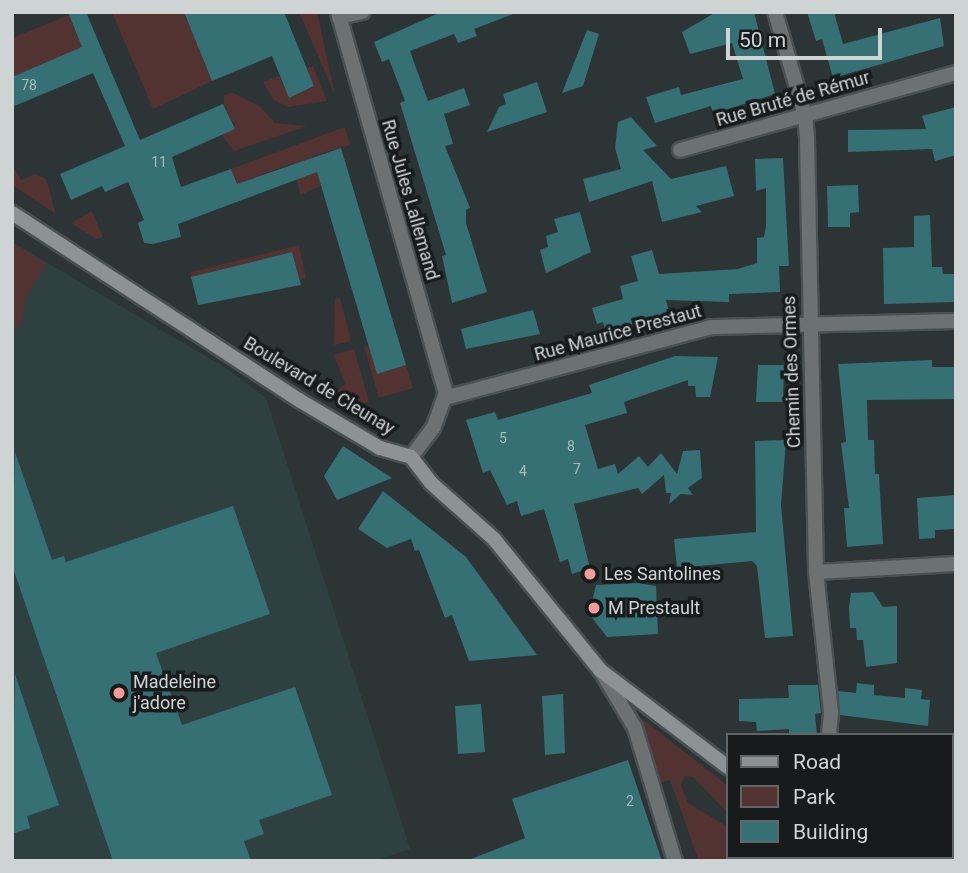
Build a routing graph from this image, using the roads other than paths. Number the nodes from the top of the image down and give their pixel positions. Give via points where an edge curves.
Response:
1 (362, 12) edge
2 (775, 12) edge
3 (339, 15) edge
4 (956, 73) edge
5 (805, 116) junction
6 (681, 150) dead end
7 (12, 213) edge
8 (956, 321) edge
9 (810, 324) junction
10 (445, 398) junction
11 (411, 457) junction
12 (956, 564) edge
13 (817, 572) junction
14 (600, 670) junction
15 (829, 733) edge
16 (726, 765) edge
17 (675, 861) edge

1 - 3 street
2 - 5 street, Chemin des Ormes
3 - 10 street, Rue Jules Lallemand
4 - 5 street, Rue Bruté de Rémur
5 - 6 street, Rue Bruté de Rémur
5 - 9 street, Chemin des Ormes
7 - 11 main road, Boulevard de Cleunay via 299,400 380,448
8 - 9 street, Rue Maurice Prestaut
9 - 10 street, Rue Maurice Prestaut via 711,327
9 - 13 street, Chemin des Ormes
10 - 11 street via 433,428
11 - 14 main road via 431,484 494,539
12 - 13 street
13 - 15 street, Chemin des Ormes
14 - 16 main road
14 - 17 street via 635,727

